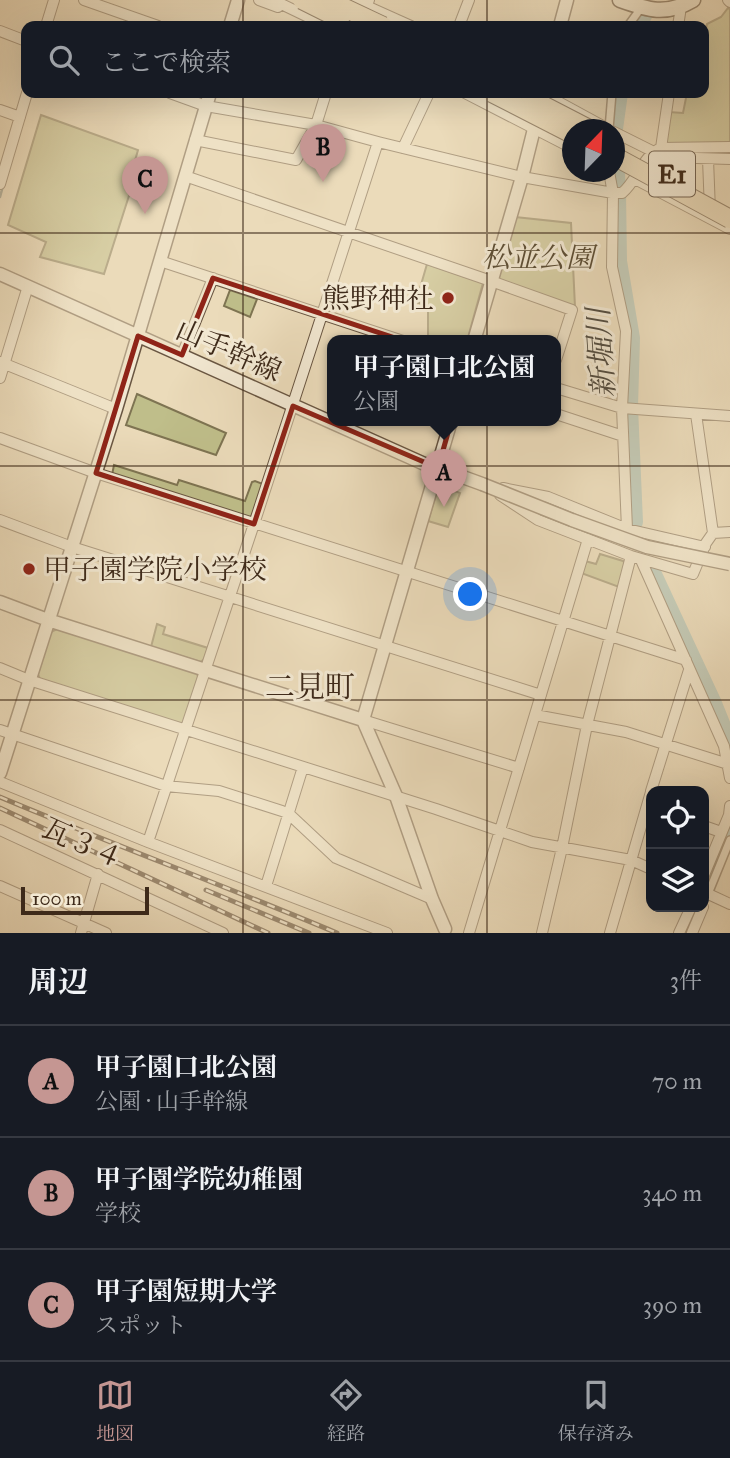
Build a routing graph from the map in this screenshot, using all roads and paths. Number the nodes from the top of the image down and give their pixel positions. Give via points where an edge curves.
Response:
1 (54, 0) edge
2 (84, 0) edge
3 (238, 0) edge
4 (259, 0) edge
5 (273, 0) edge
6 (302, 0) edge
7 (328, 0) edge
8 (353, 0) edge
9 (469, 0) edge
10 (567, 0) edge
11 (620, 0) edge
12 (368, 3) edge
13 (687, 3) edge
14 (643, 4) edge
15 (312, 19) junction
16 (48, 21) edge
17 (144, 21) edge
18 (232, 21) edge
19 (316, 21) edge
20 (346, 21) edge
21 (359, 21) edge
22 (372, 21) edge
23 (402, 21) edge
24 (461, 21) edge
25 (561, 21) edge
26 (631, 21) edge
27 (680, 21) edge
28 (0, 31) edge
29 (21, 39) edge
30 (26, 98) edge
31 (324, 98) edge
32 (427, 98) edge
33 (475, 98) edge
34 (502, 98) edge
35 (528, 98) edge
36 (542, 98) edge
37 (552, 98) edge
38 (610, 98) edge
39 (667, 98) edge
40 (208, 99) edge
41 (0, 110) edge
42 (20, 117) junction
43 (569, 119) edge
44 (590, 119) edge
45 (610, 119) edge
46 (316, 125) junction
47 (535, 128) junction
48 (562, 129) edge
49 (625, 136) edge
50 (195, 140) junction
51 (378, 142) junction
52 (562, 143) edge
53 (403, 148) junction
54 (730, 148) edge
55 (625, 149) edge
56 (657, 150) junction
57 (708, 159) junction
58 (730, 159) edge
59 (625, 162) edge
60 (185, 176) junction
61 (522, 177) junction
62 (635, 179) junction
63 (613, 182) edge
64 (0, 184) edge
65 (617, 193) junction
66 (730, 205) edge
67 (710, 218) junction
68 (730, 219) edge
69 (730, 229) edge
70 (349, 232) junction
71 (160, 261) junction
72 (0, 274) edge
73 (213, 278) junction
74 (491, 281) junction
75 (28, 286) junction
76 (323, 314) junction
77 (385, 335) edge
78 (476, 335) edge
79 (138, 336) junction
80 (561, 344) edge
81 (182, 355) junction
82 (2, 363) edge
83 (0, 378) edge
84 (561, 389) edge
85 (293, 406) junction
86 (627, 409) junction
87 (116, 410) junction
88 (696, 414) junction
89 (561, 416) edge
90 (730, 416) edge
91 (327, 421) edge
92 (338, 426) edge
93 (450, 426) edge
94 (623, 436) junction
95 (0, 438) edge
96 (438, 468) junction
97 (96, 473) junction
98 (482, 484) junction
99 (0, 520) edge
100 (254, 524) junction
101 (627, 528) junction
102 (730, 532) edge
103 (713, 533) junction
104 (588, 539) junction
105 (72, 547) junction
106 (705, 547) junction
107 (636, 558) junction
108 (730, 564) edge
109 (407, 572) junction
110 (230, 597) junction
111 (0, 602) edge
112 (48, 621) junction
113 (563, 621) junction
114 (610, 636) junction
115 (385, 645) junction
116 (687, 665) junction
117 (0, 668) edge
118 (205, 669) junction
119 (29, 680) junction
120 (541, 695) junction
121 (535, 715) junction
122 (363, 720) junction
123 (587, 724) junction
124 (185, 729) junction
125 (6, 732) edge
126 (665, 745) junction
127 (728, 764) edge
128 (303, 767) junction
129 (519, 768) junction
130 (0, 773) edge
131 (730, 778) edge
132 (0, 782) edge
133 (166, 786) junction
134 (653, 786) edge
135 (396, 796) junction
136 (730, 806) edge
137 (289, 814) junction
138 (646, 815) edge
139 (730, 815) edge
140 (709, 828) edge
141 (0, 830) edge
142 (500, 830) junction
143 (726, 836) edge
144 (148, 842) junction
145 (562, 848) junction
146 (631, 860) junction
147 (709, 866) edge
148 (646, 867) edge
149 (98, 874) junction
150 (0, 886) edge
151 (266, 886) junction
152 (709, 886) edge
153 (432, 899) junction
154 (709, 899) edge
155 (730, 904) edge
156 (689, 912) edge
157 (700, 912) edge
158 (82, 928) edge
159 (210, 930) edge
160 (446, 932) edge
161 (106, 933) edge
162 (223, 933) edge
163 (387, 933) edge
164 (469, 933) edge
165 (542, 933) edge
166 (610, 933) edge
167 (680, 933) edge
168 (692, 933) edge

1 - 16 street
2 - 17 street
3 - 18 street
4 - 15 street
5 - 15 street
6 - 20 highway, bridge
7 - 22 highway, bridge
8 - 12 street
9 - 24 street
10 - 25 street
11 - 14 main road
12 - 21 street
12 - 23 street
13 - 14 main road via 653,11
13 - 27 street
14 - 26 street
15 - 19 street
28 - 29 street
30 - 42 street
31 - 46 street
32 - 53 street
33 - 47 street
34 - 48 highway, bridge
35 - 43 highway, bridge
36 - 47 street
37 - 44 street
38 - 45 street
39 - 56 street
40 - 46 street
40 - 50 street
41 - 42 street
42 - 64 street
46 - 50 street via 296,160
46 - 51 street
47 - 52 street
47 - 61 street
49 - 56 street
50 - 60 street
51 - 53 street
51 - 70 street
53 - 61 street
54 - 56 street
55 - 66 highway, E1
56 - 57 street via 664,157
56 - 62 street
57 - 58 street
57 - 67 street
59 - 68 highway, E1, bridge
60 - 70 street
60 - 71 street
61 - 65 street
61 - 74 street
62 - 65 street
62 - 67 street
63 - 65 street
65 - 86 street via 612,267 626,331
67 - 69 street
70 - 74 street
70 - 76 street
71 - 73 street
71 - 79 street
72 - 75 street, 山手幹線
73 - 76 street
73 - 81 street
74 - 78 street
74 - 80 street via 572,310
75 - 79 street, 山手幹線
75 - 82 street
76 - 77 street
76 - 85 street
79 - 81 street, 山手幹線
79 - 87 street
81 - 85 street, 山手幹線
82 - 83 street
82 - 87 street
84 - 86 street
85 - 91 street, 山手幹線
85 - 100 street
86 - 88 street
86 - 94 street
87 - 97 street
88 - 90 street
88 - 103 street
89 - 94 street
92 - 96 street, 山手幹線
93 - 96 street
94 - 101 street
95 - 97 street
96 - 98 street, 山手幹線
96 - 109 street
97 - 100 street
97 - 105 street
98 - 101 street via 548,497
98 - 104 street via 538,520
98 - 108 street, bridge via 647,547
99 - 105 street
100 - 109 street
100 - 110 street
101 - 106 street
102 - 103 street
103 - 106 street
104 - 107 street
104 - 113 street
105 - 110 street
105 - 112 street
106 - 107 street via 693,574
107 - 114 street
107 - 116 street
109 - 113 street
109 - 115 street
110 - 115 street
110 - 118 street
111 - 112 street
112 - 118 street
112 - 119 street
113 - 114 street
113 - 120 street
114 - 116 street
114 - 123 street
115 - 120 street
115 - 122 street
116 - 126 street
116 - 127 street
117 - 119 street
118 - 122 street
118 - 124 street
119 - 124 street
119 - 125 street
120 - 121 street
121 - 123 street
121 - 129 street
122 - 129 street
122 - 135 street
123 - 126 street
123 - 145 street
124 - 128 street
124 - 133 street
125 - 130 street
125 - 133 street
126 - 127 street
126 - 134 street
127 - 131 street
128 - 135 street
128 - 137 street
129 - 142 street
132 - 144 street
133 - 137 street via 219,791
133 - 144 street
135 - 142 street
135 - 153 street
136 - 139 street
137 - 151 street
137 - 153 street via 337,858
138 - 146 street
139 - 143 street
140 - 143 street
141 - 149 street, 瓦３４
142 - 145 street
142 - 164 street
143 - 147 street
143 - 152 street
144 - 151 street
145 - 146 street
145 - 165 street
146 - 148 street
146 - 166 street
149 - 158 street
149 - 159 street, 瓦３４
150 - 158 street
151 - 163 street
153 - 160 street
154 - 155 street
156 - 167 street
157 - 168 street
158 - 161 street
159 - 162 street, 瓦３４

